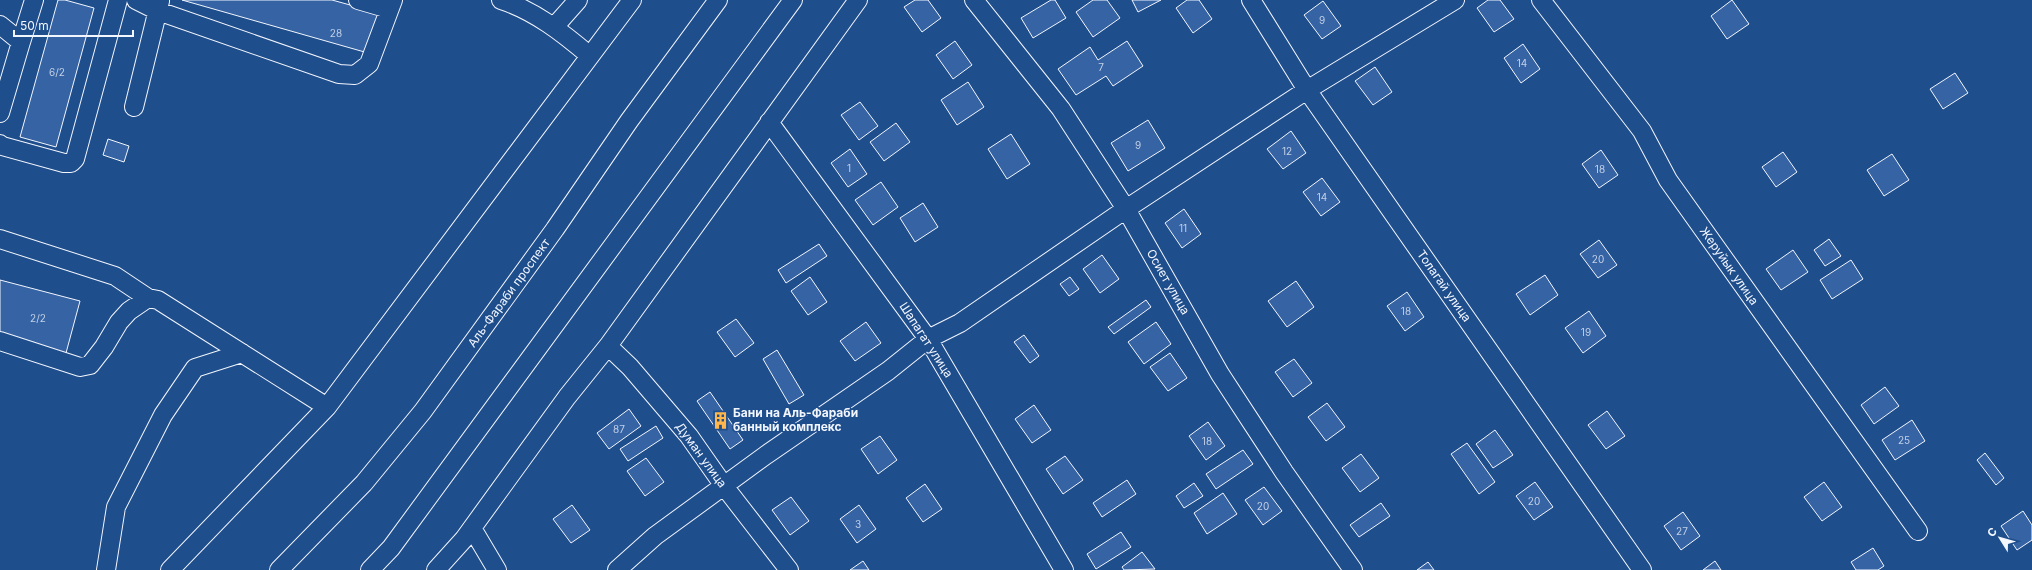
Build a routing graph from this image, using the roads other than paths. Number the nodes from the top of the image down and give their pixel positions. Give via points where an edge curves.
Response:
1 (34, 0) edge
2 (118, 0) edge
3 (136, 0) edge
4 (358, 0) edge
5 (578, 0) edge
6 (632, 0) edge
7 (718, 0) edge
8 (793, 0) edge
9 (858, 0) edge
10 (974, 0) edge
11 (1251, 0) edge
12 (1455, 0) edge
13 (1541, 0) edge
14 (508, 1) edge
15 (391, 5) edge
16 (159, 6) edge
17 (0, 25) edge
18 (555, 26) junction
19 (21, 42) junction
20 (590, 56) junction
21 (1307, 90) junction
22 (134, 106) dead end
23 (0, 113) edge
24 (768, 122) junction
25 (0, 144) edge
26 (1126, 209) junction
27 (0, 239) edge
28 (148, 298) junction
29 (928, 339) junction
30 (0, 341) edge
31 (608, 346) junction
32 (242, 353) junction
33 (328, 407) junction
34 (724, 486) junction
35 (472, 528) junction
36 (1918, 531) dead end
37 (106, 570) edge
38 (170, 570) edge
39 (279, 570) edge
40 (370, 570) edge
41 (436, 570) edge
42 (498, 570) edge
43 (617, 570) edge
44 (789, 570) edge
45 (1064, 570) edge
46 (1352, 570) edge
47 (1642, 570) edge

1 - 19 street
2 - 25 street via 75,159 71,163 64,163
3 - 16 street
4 - 15 street
5 - 18 street
6 - 20 street
7 - 39 street, Аль-Фараби проспект via 423,411 364,483
8 - 40 street via 396,542
9 - 24 street
10 - 26 street, Осиет улица via 1061,109
11 - 21 street, Толагай улица
12 - 21 street
13 - 36 street, Жеруйык улица via 1642,131 1668,180
14 - 18 street
15 - 16 street via 369,64 355,75 339,74
16 - 22 street
17 - 19 street
18 - 20 street
19 - 23 street
20 - 33 street
21 - 26 street
21 - 47 street, Толагай улица
24 - 29 street, Шапагат улица
24 - 31 street
26 - 29 street via 960,323
26 - 46 street, Осиет улица via 1220,374
27 - 28 street via 115,276
28 - 30 street via 129,311 119,322 90,365 80,367
28 - 32 street via 158,300
29 - 34 street via 888,371
29 - 45 street, Шапагат улица
31 - 34 street, Думан улица via 630,367 690,436
31 - 35 street via 567,397
32 - 33 street
32 - 37 street via 195,368 163,415 116,506
33 - 38 street
34 - 43 street via 655,536
34 - 44 street, Думан улица
35 - 41 street
35 - 42 street

